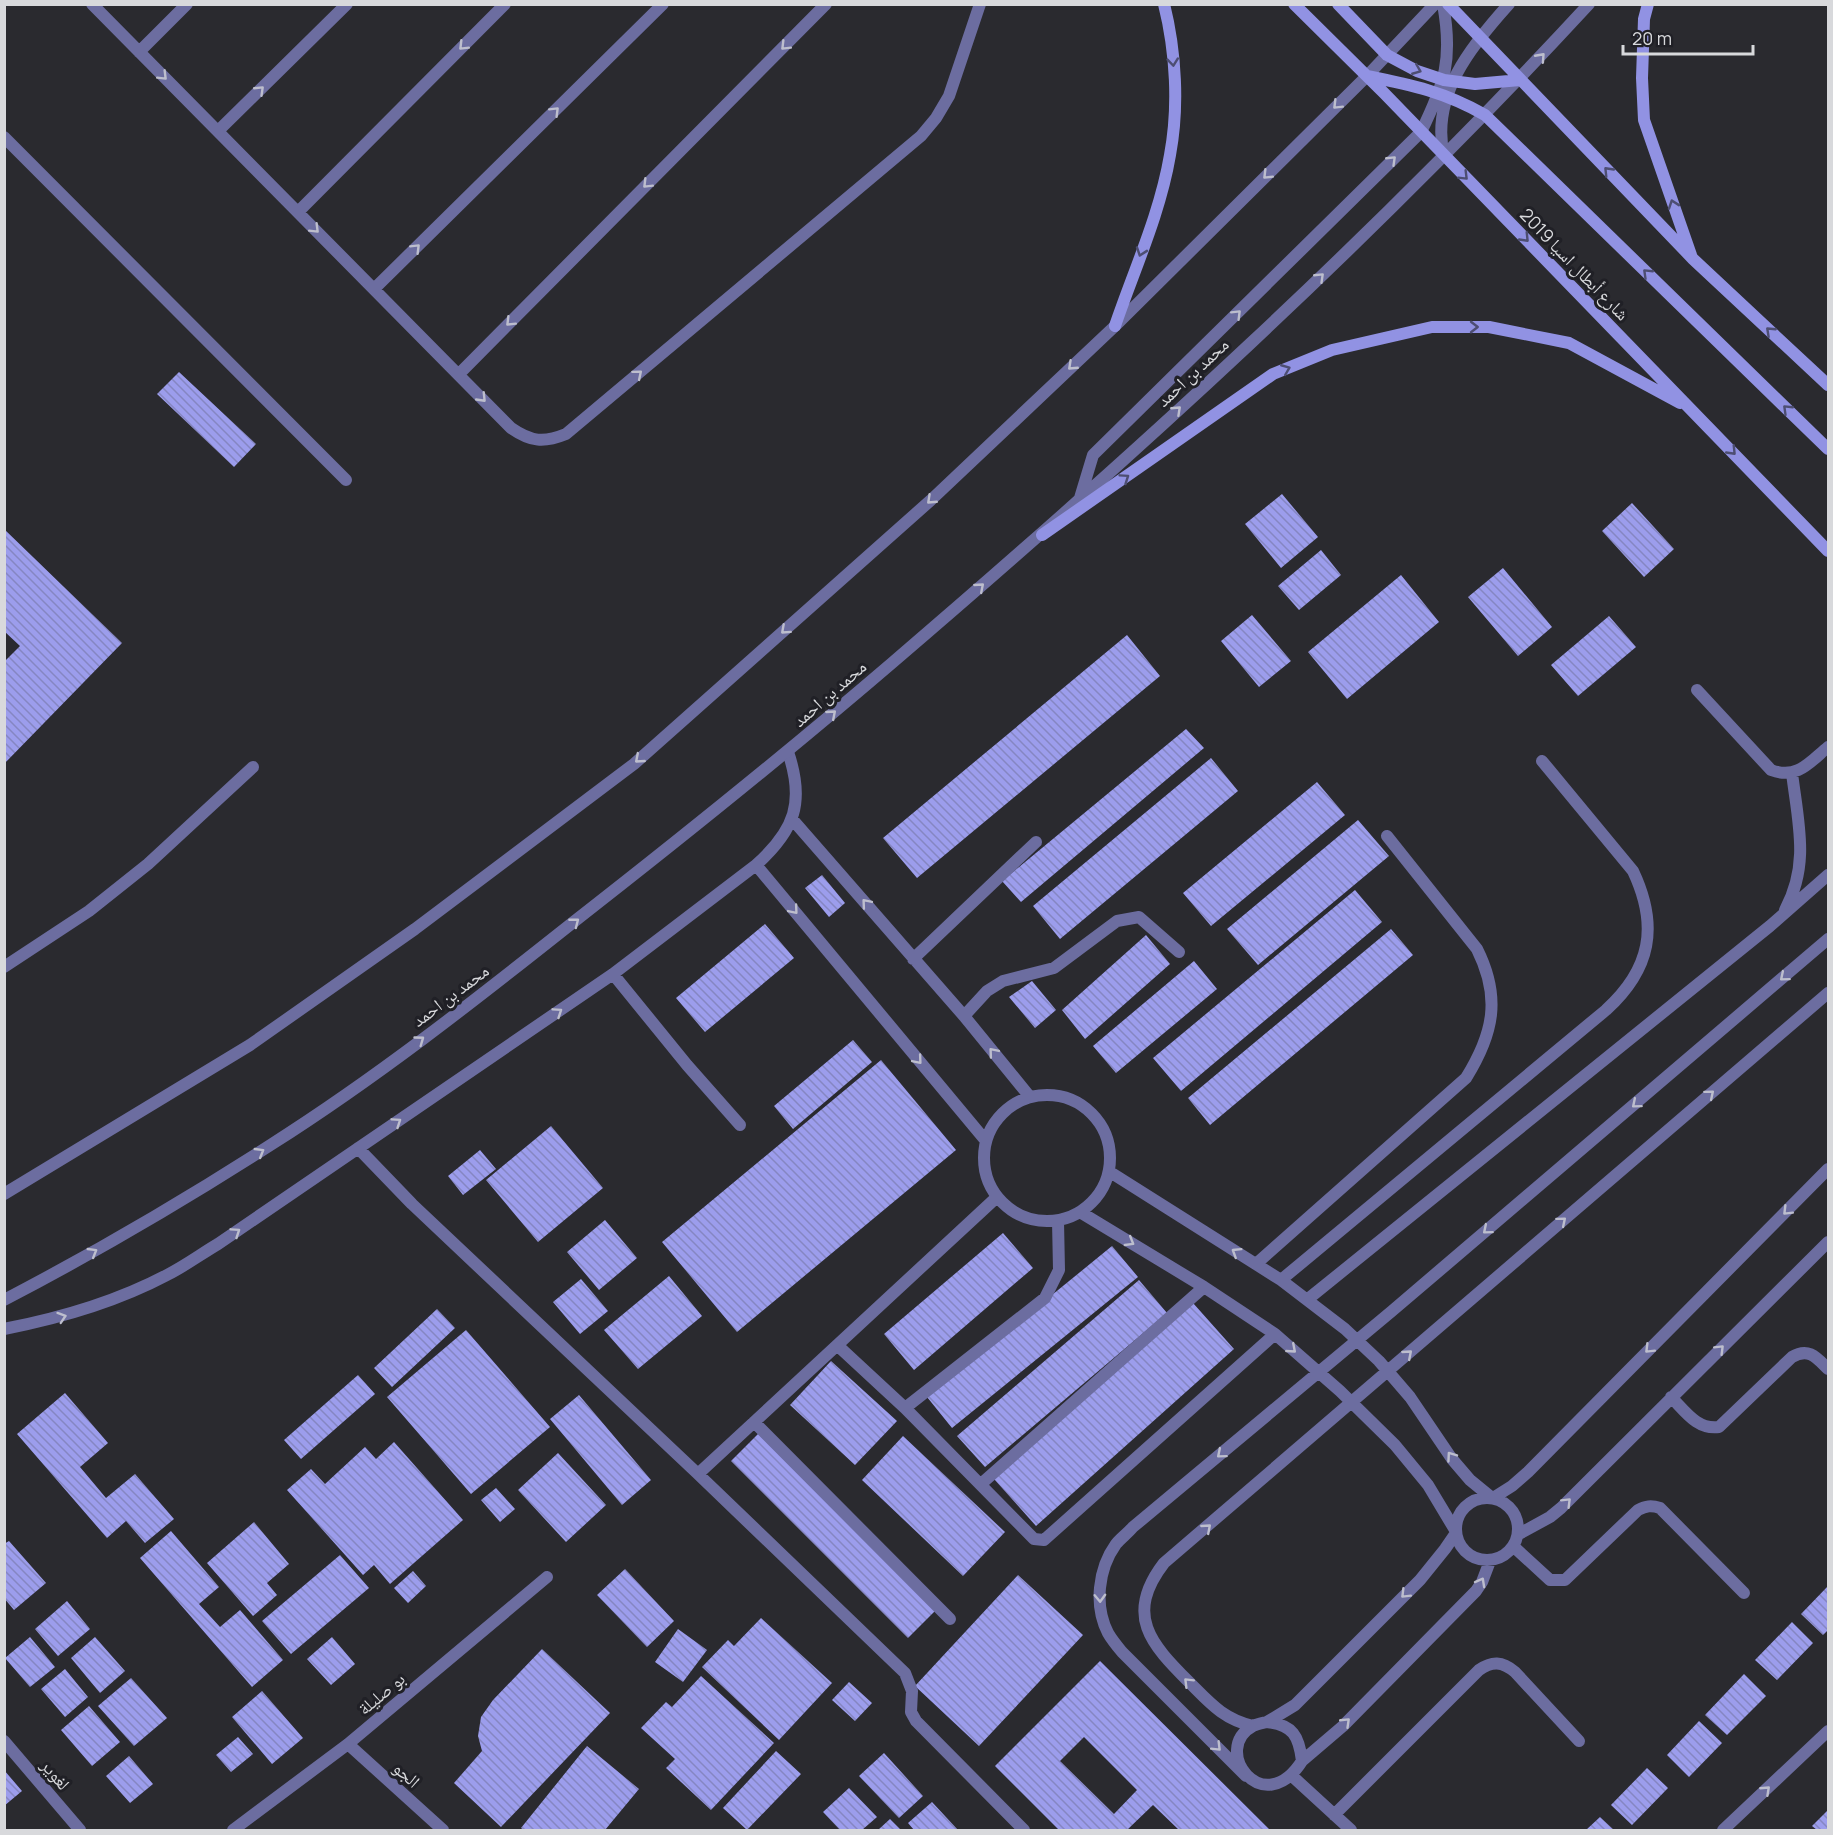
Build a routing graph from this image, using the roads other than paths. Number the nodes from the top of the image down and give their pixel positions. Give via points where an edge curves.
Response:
1 (92, 4) edge
2 (187, 4) edge
3 (347, 4) edge
4 (504, 4) edge
5 (663, 4) edge
6 (826, 4) edge
7 (980, 4) edge
8 (1164, 4) edge
9 (1294, 4) edge
10 (1338, 4) edge
11 (1435, 4) edge
12 (1443, 4) edge
13 (1448, 4) edge
14 (1509, 4) edge
15 (1589, 4) edge
16 (1648, 4) edge
17 (1479, 38) junction
18 (139, 52) junction
19 (1388, 55) junction
20 (1367, 76) junction
21 (1520, 80) junction
22 (1449, 81) junction
23 (1443, 94) junction
24 (1485, 115) junction
25 (218, 130) junction
26 (1421, 132) junction
27 (4, 137) edge
28 (1444, 156) junction
29 (298, 212) junction
30 (1693, 259) junction
31 (374, 289) junction
32 (1115, 326) junction
33 (459, 374) junction
34 (1828, 385) edge
35 (1691, 408) junction
36 (1828, 449) edge
37 (346, 480) dead end
38 (1079, 500) junction
39 (1042, 535) junction
40 (1828, 553) edge
41 (1697, 690) dead end
42 (1828, 747) edge
43 (788, 752) junction
44 (1542, 761) dead end
45 (253, 767) dead end
46 (1792, 773) junction
47 (792, 819) junction
48 (1387, 836) dead end
49 (1036, 842) dead end
50 (756, 865) junction
51 (1828, 875) edge
52 (1770, 926) junction
53 (1828, 939) edge
54 (1179, 952) dead end
55 (914, 959) junction
56 (4, 967) edge
57 (613, 974) junction
58 (1828, 993) edge
59 (964, 1016) junction
60 (1030, 1097) junction
61 (740, 1125) dead end
62 (986, 1142) junction
63 (358, 1148) junction
64 (1828, 1169) edge
65 (1110, 1172) junction
66 (4, 1194) edge
67 (997, 1197) junction
68 (1080, 1212) junction
69 (1058, 1221) junction
70 (1828, 1242) edge
71 (1256, 1264) junction
72 (1281, 1280) junction
73 (1204, 1287) junction
74 (1308, 1299) junction
75 (4, 1300) edge
76 (4, 1329) edge
77 (1275, 1334) junction
78 (837, 1345) junction
79 (1828, 1369) edge
80 (1671, 1396) junction
81 (905, 1408) junction
82 (754, 1422) junction
83 (698, 1474) junction
84 (981, 1484) junction
85 (1492, 1498) junction
86 (1456, 1532) junction
87 (1519, 1534) junction
88 (1514, 1547) junction
89 (1490, 1561) junction
90 (547, 1577) dead end
91 (1744, 1593) dead end
92 (950, 1619) dead end
93 (1267, 1722) junction
94 (1253, 1726) junction
95 (1828, 1731) edge
96 (4, 1741) edge
97 (1579, 1741) dead end
98 (348, 1744) junction
99 (1302, 1761) junction
100 (1291, 1775) junction
101 (1246, 1776) junction
102 (1334, 1815) junction
103 (80, 1830) edge
104 (233, 1830) edge
105 (443, 1830) edge
106 (1024, 1830) edge
107 (1350, 1830) edge
108 (1723, 1830) edge

1 - 18 street
2 - 18 street
25 -> 3 street
4 -> 29 street
31 -> 5 street
6 -> 33 street
33 -> 7 street via 523,436 552,440 567,434 921,136 949,96
8 -> 32 main road via 1174,70 1172,146 1160,199
9 - 20 main road, شارع أبطال اسيا 2019
10 - 19 main road
11 - 19 street
12 - 22 street
13 - 17 main road
14 - 17 street
21 -> 15 street, محمد بن احمد
30 -> 16 main road via 1644,120 1644,19
17 - 21 main road
17 - 22 street
18 -> 25 street
19 - 20 street
19 -> 22 main road via 1417,71
20 - 23 main road
20 - 26 main road, شارع أبطال اسيا 2019
20 -> 32 street
21 - 22 main road via 1475,84
21 - 24 street, محمد بن احمد
30 -> 21 main road
22 - 23 street
23 - 24 main road
23 - 26 street
23 - 28 street via 1440,138
24 - 28 street, محمد بن احمد
36 -> 24 main road
25 - 29 street
26 - 28 main road, شارع أبطال اسيا 2019
38 -> 26 street via 1094,456
27 - 37 street
28 -> 35 main road, شارع أبطال اسيا 2019
38 -> 28 street, محمد بن احمد via 1278,317
29 -> 31 street
34 -> 30 main road
31 - 33 street
32 -> 66 street via 931,500 634,764 415,929 250,1045
39 -> 35 main road via 1273,374 1332,350 1432,327 1489,327 1569,344
35 -> 40 main road, شارع أبطال اسيا 2019
38 - 39 street, محمد بن احمد
43 -> 39 street, محمد بن احمد
41 - 46 street via 1771,770
42 - 46 street
43 - 47 street via 797,797
75 -> 43 street, محمد بن احمد via 74,1264 273,1144 351,1090 464,1009
44 - 72 street via 1632,871 1642,890 1648,934 1635,977 1606,1010
45 - 56 street via 148,864 89,911
46 - 52 street via 1800,869 1795,891
47 - 50 street via 783,836
55 -> 47 street
48 - 71 street via 1477,949 1491,987 1489,1033 1466,1078
49 - 55 street
50 - 57 street
50 -> 62 street
51 - 52 street
52 - 74 street
53 -> 101 street via 1116,1544 1099,1588 1108,1634
54 - 59 street via 1139,917 1118,921 1054,968 1003,981 987,991
55 - 59 street
57 - 61 street
63 -> 57 street
94 -> 58 street via 1216,1710 1150,1639 1145,1623 1147,1590 1164,1563
60 -> 59 street
60 - 62 street via 995,1122
60 - 65 street via 1056,1095 1081,1104 1094,1116 1110,1146
62 - 67 street via 984,1161
76 -> 63 street via 54,1319 167,1275
63 - 83 street via 412,1204
64 -> 85 street via 1528,1472
65 - 68 street via 1093,1202
71 -> 65 street
67 - 69 street via 1014,1212 1035,1220
67 - 78 street
68 - 69 street
68 -> 73 street
69 - 81 street via 1059,1270 1045,1298
80 -> 70 street
71 - 72 street
72 - 74 street
73 - 77 street
73 - 84 street
85 -> 74 street via 1452,1459 1410,1397 1378,1361
77 - 84 street via 1044,1540 1034,1539
77 -> 86 street via 1395,1444 1428,1485
78 - 81 street
78 - 82 street
79 - 80 street via 1807,1352 1799,1353 1719,1427 1695,1422
87 -> 80 street via 1561,1508
81 - 84 street
82 - 83 street
82 - 92 street
83 - 106 street via 905,1673 916,1721
85 - 86 street via 1469,1504 1459,1515
85 - 87 street via 1513,1510
86 - 89 street via 1461,1547 1474,1558
86 -> 93 street via 1420,1580 1305,1695
87 - 88 street
88 - 89 street via 1503,1557
88 - 91 street via 1550,1580 1565,1580 1638,1510 1653,1506 1660,1508
99 -> 89 street via 1343,1726 1476,1591
90 - 98 street, بو صليلة
93 - 94 street
93 - 99 street via 1292,1731 1300,1744
94 - 101 street via 1238,1749 1238,1763
108 -> 95 street
96 - 103 street, لغوير
97 - 102 street via 1506,1665 1486,1665
98 - 104 street, بو صليلة
98 - 105 street, الجو
99 - 100 street
100 - 101 street via 1271,1785 1257,1784
100 - 102 street
102 - 107 street

